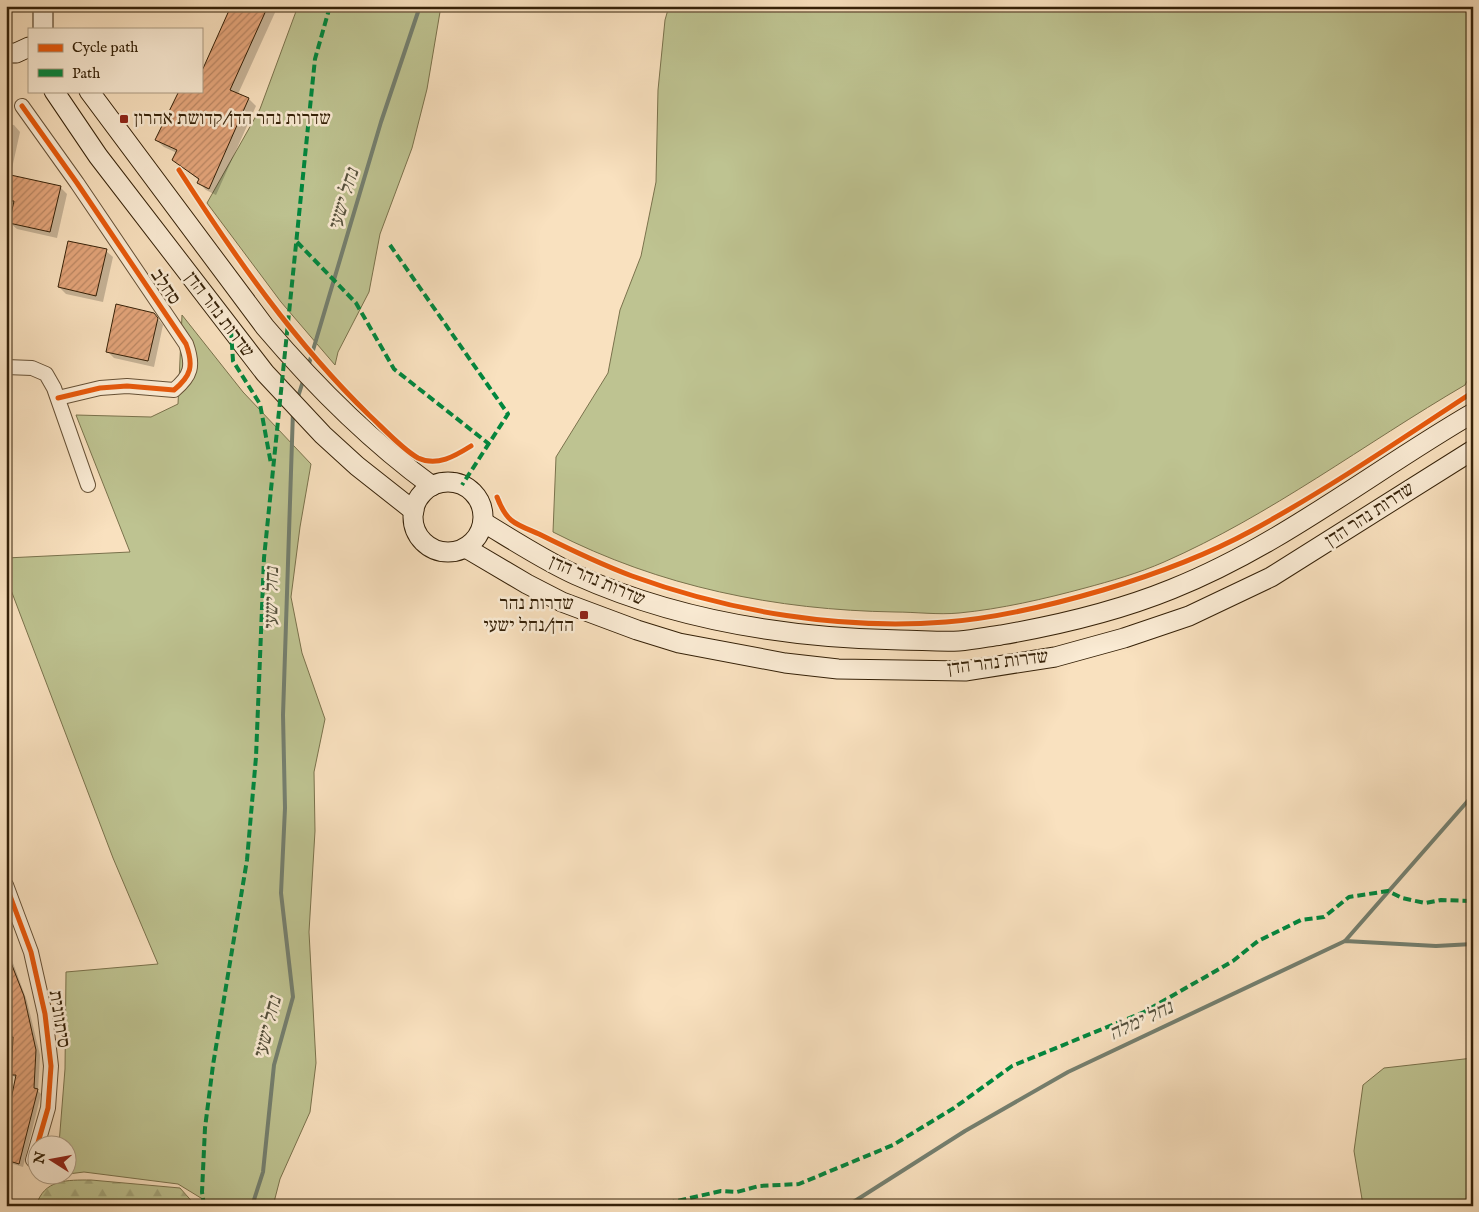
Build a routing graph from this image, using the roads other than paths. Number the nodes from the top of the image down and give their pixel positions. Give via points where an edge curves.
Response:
1 (55, 92) edge
2 (90, 92) edge
3 (22, 106) dead end
4 (6, 367) edge
5 (58, 398) junction
6 (1473, 413) edge
7 (1473, 450) edge
8 (88, 485) dead end
9 (432, 486) junction
10 (414, 511) junction
11 (483, 522) junction
12 (466, 548) junction
13 (6, 885) edge
14 (40, 1134) edge

1 - 10 main road, שדרות נהר הדן via 98,156 253,359 332,444
2 - 9 main road, שדרות נהר הדן via 265,327 344,413 376,443
3 - 5 street, סחלב via 186,344 191,357 187,379 174,390 127,386 100,388
4 - 5 street via 32,368 46,374
5 - 8 street
6 - 11 main road, שדרות נהר הדן via 1251,551 1173,589 1045,628 960,641 838,639 788,634 686,614 647,603 576,575
7 - 12 main road, שדרות נהר הדן via 1271,577 1189,616 1055,657 965,671 838,669 785,663 679,643 562,602
9 - 10 main road via 418,501
9 - 11 main road via 452,482 470,490 481,504
10 - 12 main road via 414,522 424,542 433,549 455,552
11 - 12 main road via 478,537
13 - 14 street, סיתוונית via 31,952 45,1014 51,1066 48,1108

